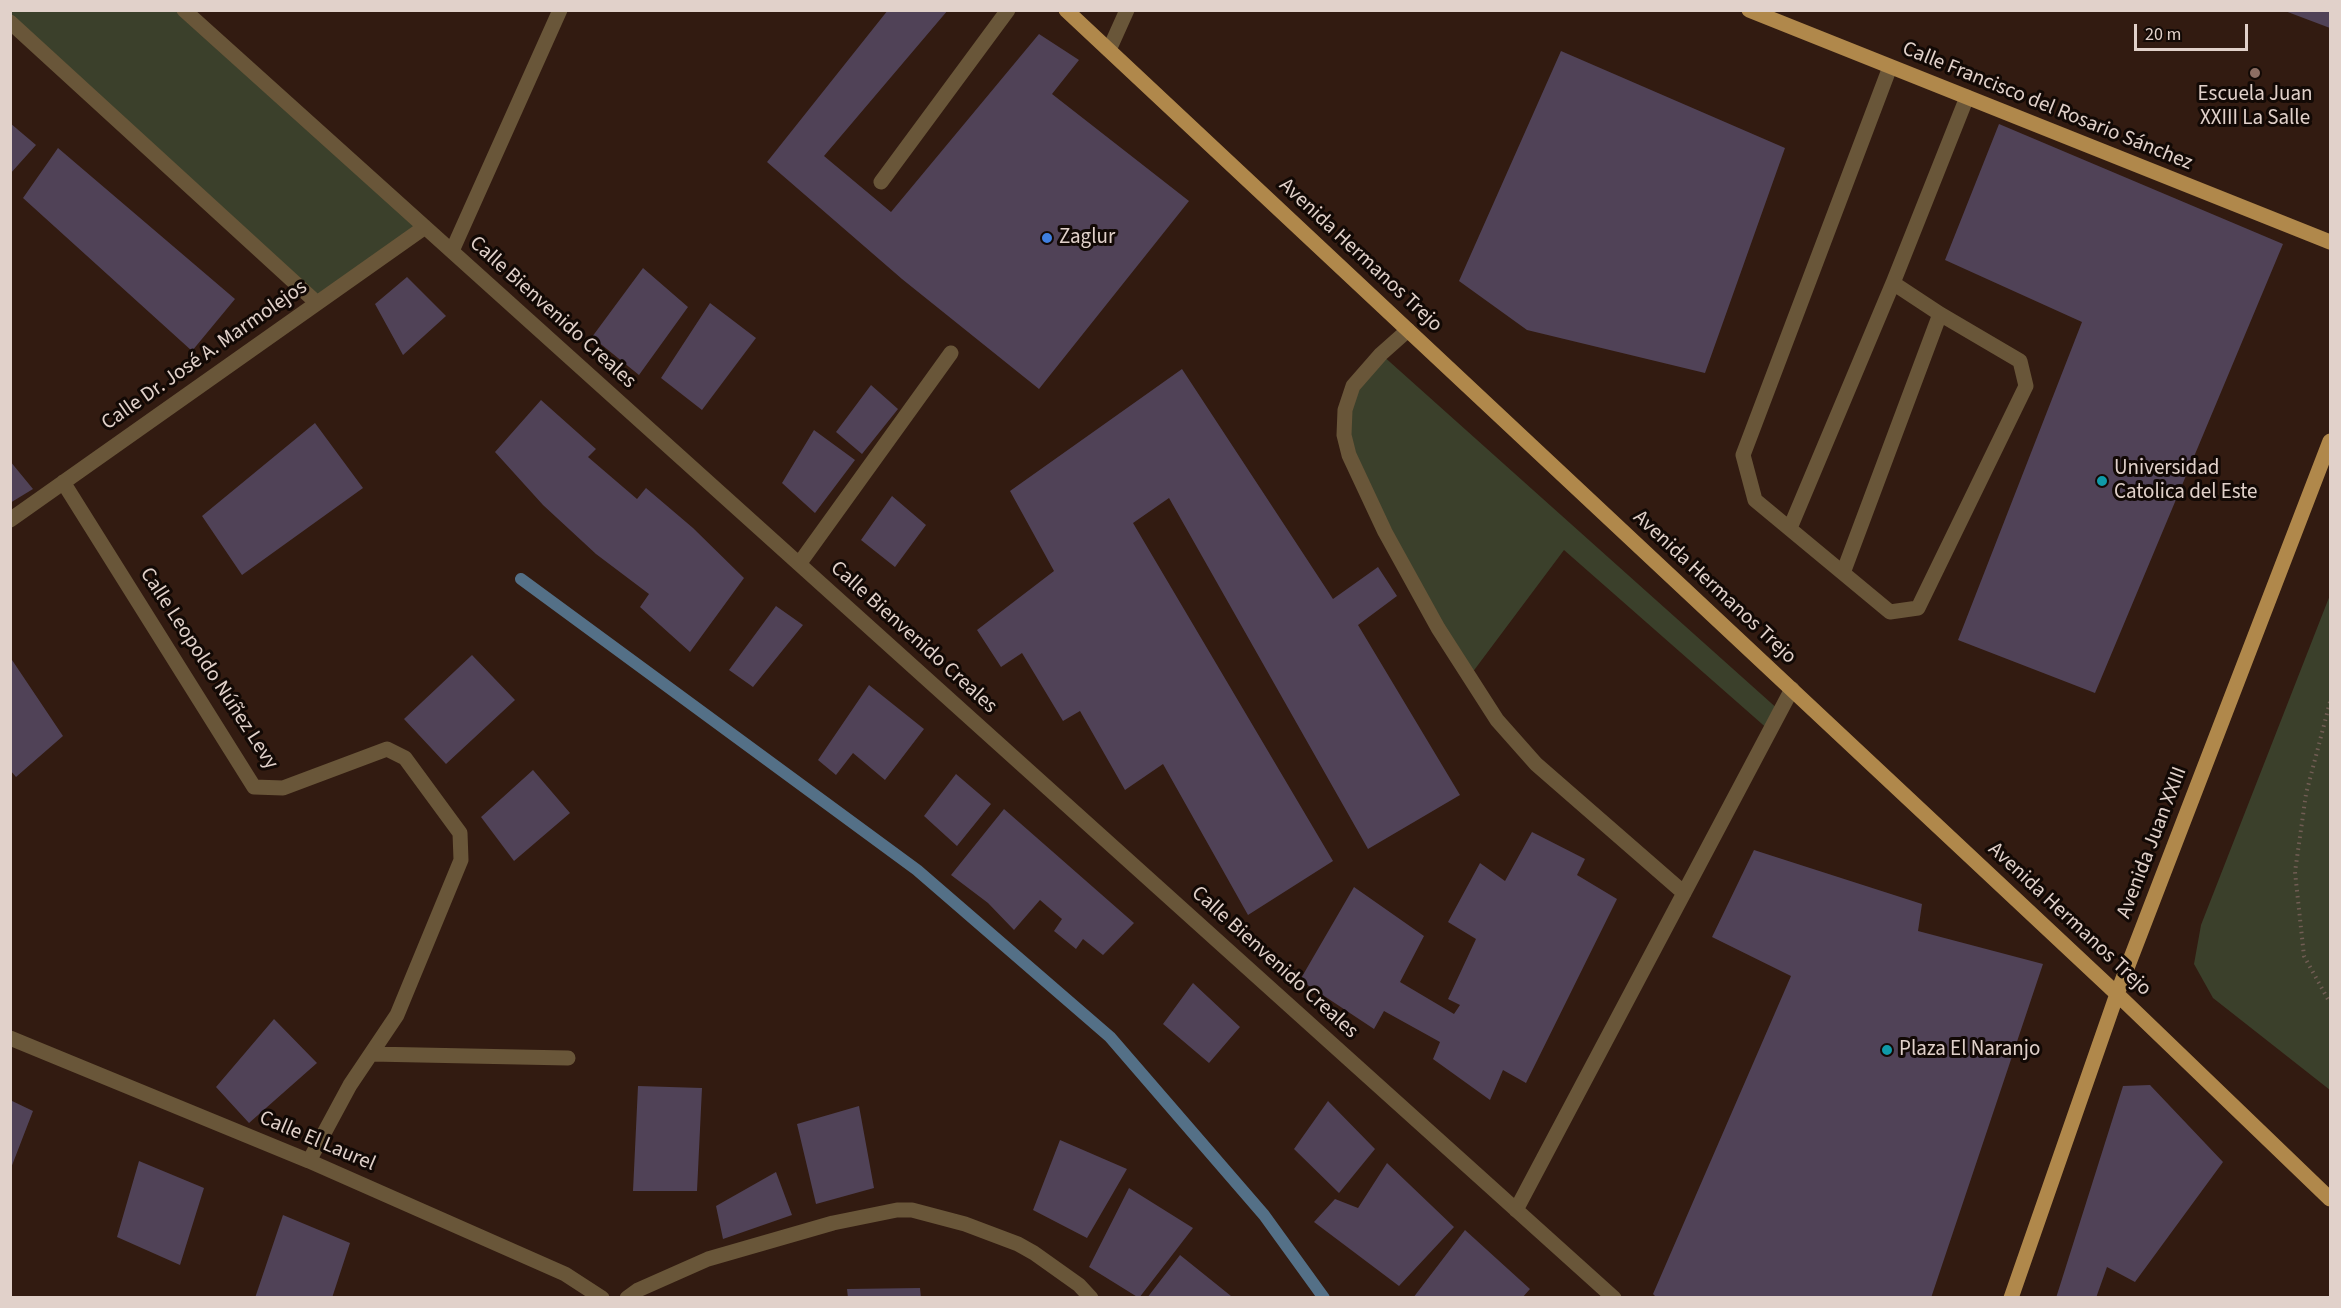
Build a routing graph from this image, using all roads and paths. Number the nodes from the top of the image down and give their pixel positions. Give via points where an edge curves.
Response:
1 (184, 10) edge
2 (560, 10) edge
3 (1008, 10) edge
4 (1066, 10) edge
5 (1127, 10) edge
6 (1749, 10) edge
7 (10, 22) edge
8 (1109, 50) junction
9 (1890, 67) junction
10 (1967, 97) junction
11 (881, 182) dead end
12 (424, 227) junction
13 (2331, 242) edge
14 (452, 251) junction
15 (1893, 283) junction
16 (317, 303) junction
17 (1940, 314) junction
18 (1408, 330) junction
19 (951, 352) dead end
20 (2331, 441) edge
21 (63, 482) junction
22 (10, 520) edge
23 (1790, 528) junction
24 (799, 564) junction
25 (1843, 573) junction
26 (1792, 689) junction
27 (2331, 702) edge
28 (1684, 893) junction
29 (2117, 994) junction
30 (2331, 1003) edge
31 (10, 1038) edge
32 (371, 1054) junction
33 (568, 1058) dead end
34 (309, 1161) junction
35 (2331, 1199) edge
36 (1516, 1210) junction
37 (602, 1298) edge
38 (627, 1298) edge
39 (1091, 1298) edge
40 (1614, 1298) edge
41 (2011, 1298) edge

1 - 12 street, Calle Bienvenido Creales
2 - 14 street
3 - 11 street
4 - 8 main road, Avenida Hermanos Trejo
5 - 8 street
6 - 9 main road, Calle Francisco del Rosario Sánchez
7 - 16 street
8 - 18 main road, Avenida Hermanos Trejo
9 - 10 main road, Calle Francisco del Rosario Sánchez
9 - 23 street via 1743,455 1755,500
10 - 13 main road, Calle Francisco del Rosario Sánchez
10 - 15 street
12 - 14 street, Calle Bienvenido Creales
12 - 16 street, Calle Dr. José A. Marmolejos
14 - 24 street, Calle Bienvenido Creales
15 - 17 street
15 - 23 street
16 - 21 street, Calle Dr. José A. Marmolejos
17 - 25 street
17 - 25 street via 2020,361 2026,386 1918,608 1890,612
18 - 26 main road, Avenida Hermanos Trejo
18 - 28 street via 1353,386 1345,410 1344,435 1350,455 1385,532 1438,628 1497,720 1536,764
19 - 24 street
20 - 29 main road, Avenida Juan XXIII
21 - 22 street, Calle Dr. José A. Marmolejos
21 - 32 street, Calle Leopoldo Núñez Levy via 254,787 283,788 387,749 405,758 460,833 461,860 397,1015
23 - 25 street
24 - 36 street, Calle Bienvenido Creales
26 - 28 street
26 - 29 main road, Avenida Hermanos Trejo
27 - 30 path via 2306,794 2295,872 2304,956
28 - 36 street
29 - 35 main road, Avenida Hermanos Trejo
29 - 41 main road, Avenida Juan XXIII
31 - 34 street, Calle El Laurel
32 - 33 street
32 - 34 street, Calle Leopoldo Núñez Levy
34 - 37 street, Calle El Laurel via 565,1274
36 - 40 street, Calle Bienvenido Creales
38 - 39 street via 708,1259 833,1223 897,1210 912,1210 965,1224 1018,1244 1079,1285

